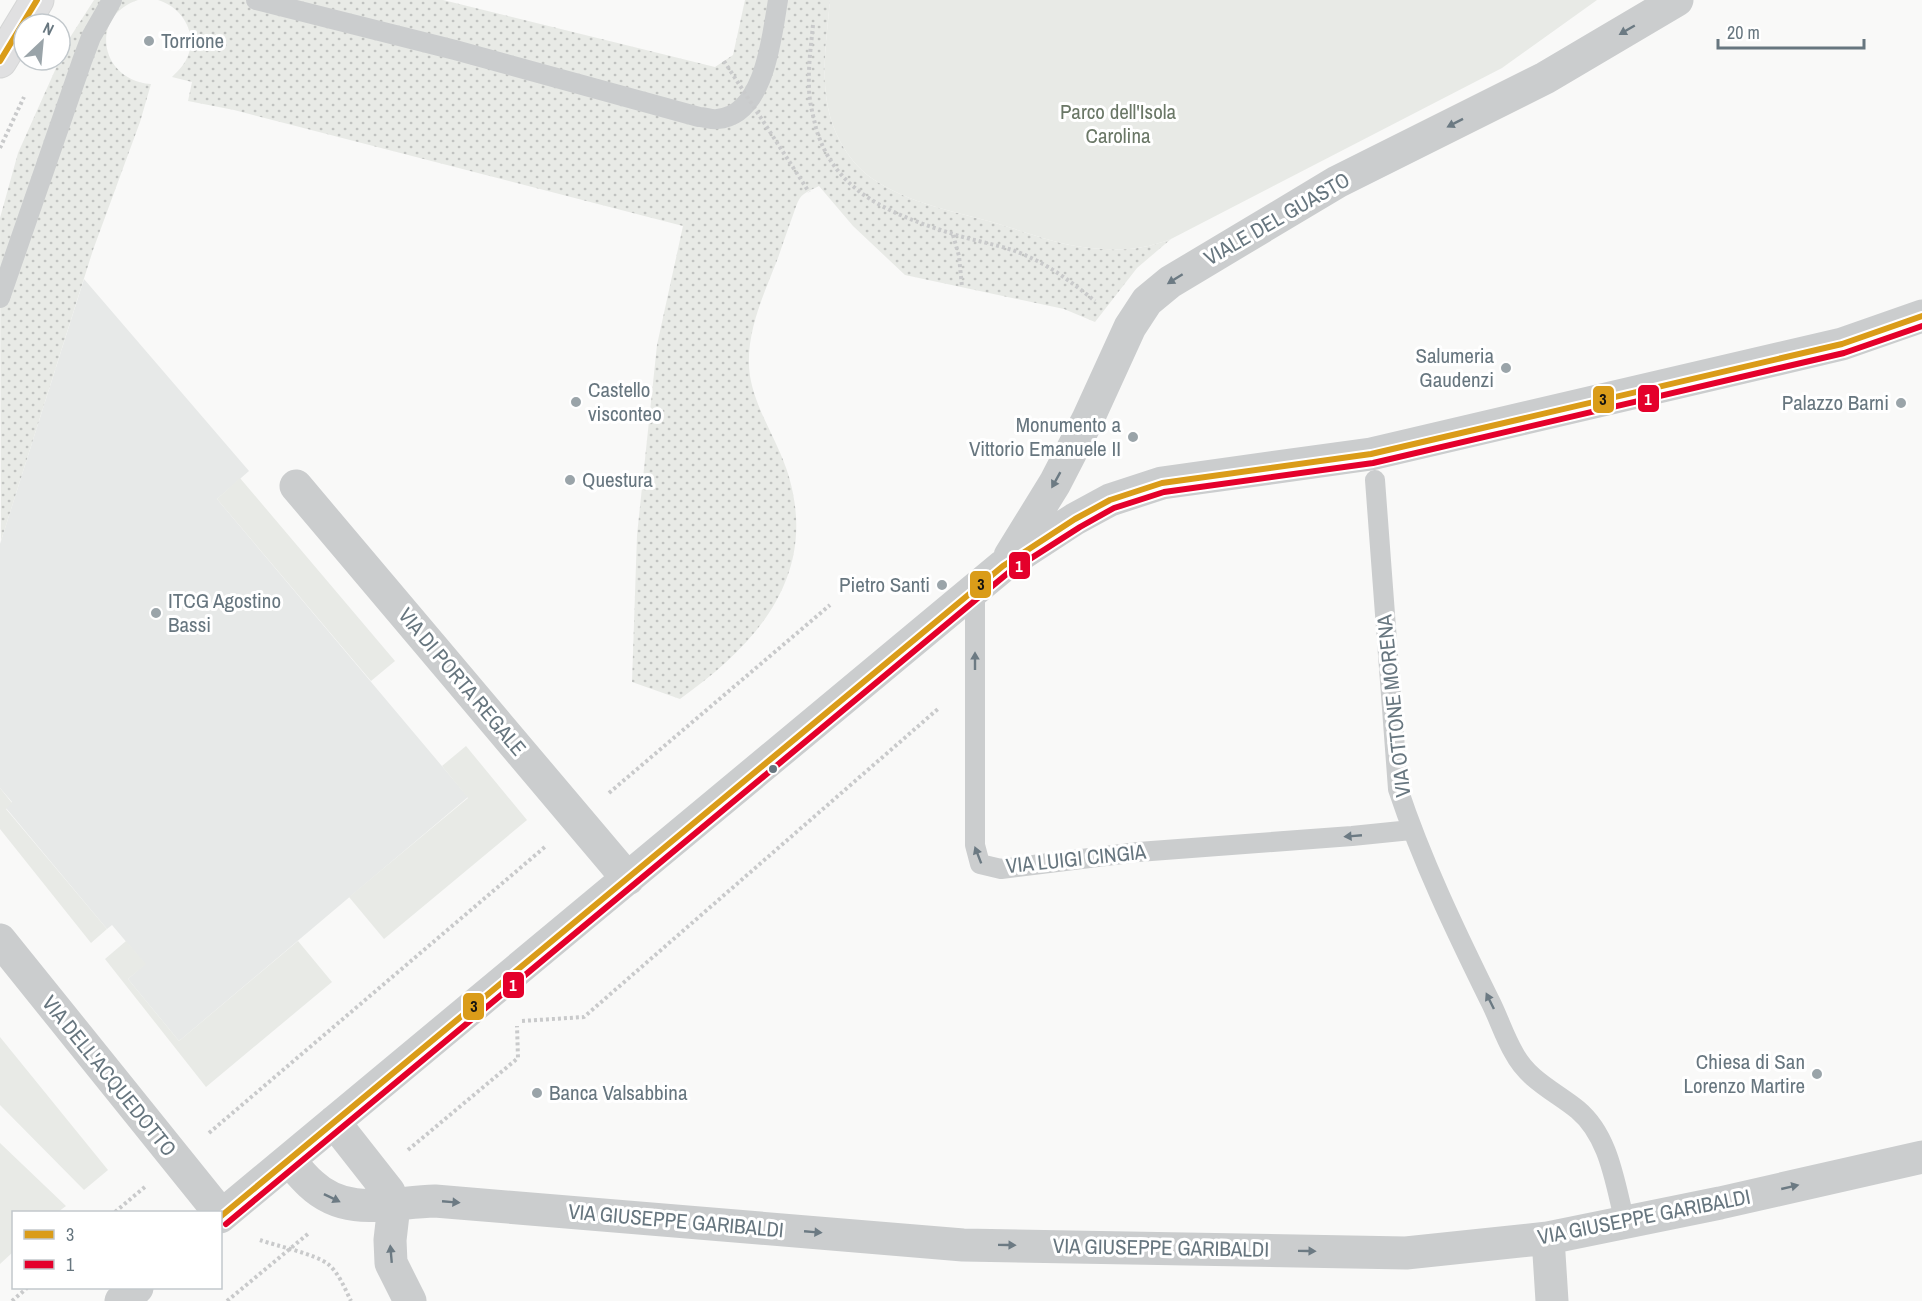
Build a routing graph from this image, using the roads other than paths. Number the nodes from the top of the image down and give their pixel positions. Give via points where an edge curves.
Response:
1 (37, 0) edge
2 (112, 0) edge
3 (256, 0) edge
4 (778, 0) edge
5 (1677, 0) edge
6 (0, 61) edge
7 (0, 298) edge
8 (1922, 316) edge
9 (1375, 480) dead end
10 (296, 486) dead end
11 (1003, 566) junction
12 (975, 590) junction
13 (1411, 830) junction
14 (628, 879) junction
15 (0, 940) edge
16 (334, 1122) junction
17 (1922, 1157) edge
18 (289, 1160) junction
19 (385, 1190) junction
20 (217, 1211) edge
21 (222, 1213) edge
22 (1625, 1222) junction
23 (1548, 1238) junction
24 (135, 1289) edge
25 (121, 1301) edge
26 (410, 1301) edge
27 (1552, 1301) edge

1 - 6 street
2 - 7 lane via 91,37
3 - 4 lane via 718,119 735,113 753,95 767,61
5 -> 11 street, VIALE DEL GUASTO via 1545,78 1337,182 1170,282 1147,301 1130,327 1055,483
8 - 11 street via 1842,344 1371,454 1162,483 1110,500
9 - 13 lane, VIA OTTONE MORENA via 1398,789
10 - 14 street, VIA DI PORTA REGALE
11 - 12 street
13 -> 12 lane, VIA LUIGI CINGIA via 1138,852 1001,869 981,864 975,845
12 - 14 street
22 -> 13 lane, VIA OTTONE MORENA via 1602,1143 1579,1111 1537,1081 1514,1054
14 - 16 street
15 - 20 street, VIA DELL'ACQUEDOTTO
16 - 18 street
16 - 19 street
22 -> 17 street, VIA GIUSEPPE GARIBALDI
18 -> 19 street, VIA GIUSEPPE GARIBALDI via 311,1185 343,1203 370,1206
18 - 21 street
19 -> 23 street, VIA GIUSEPPE GARIBALDI via 435,1201 963,1245 1406,1253
26 -> 19 street via 391,1263
22 - 23 street, VIA GIUSEPPE GARIBALDI
23 - 27 street
24 - 25 street

